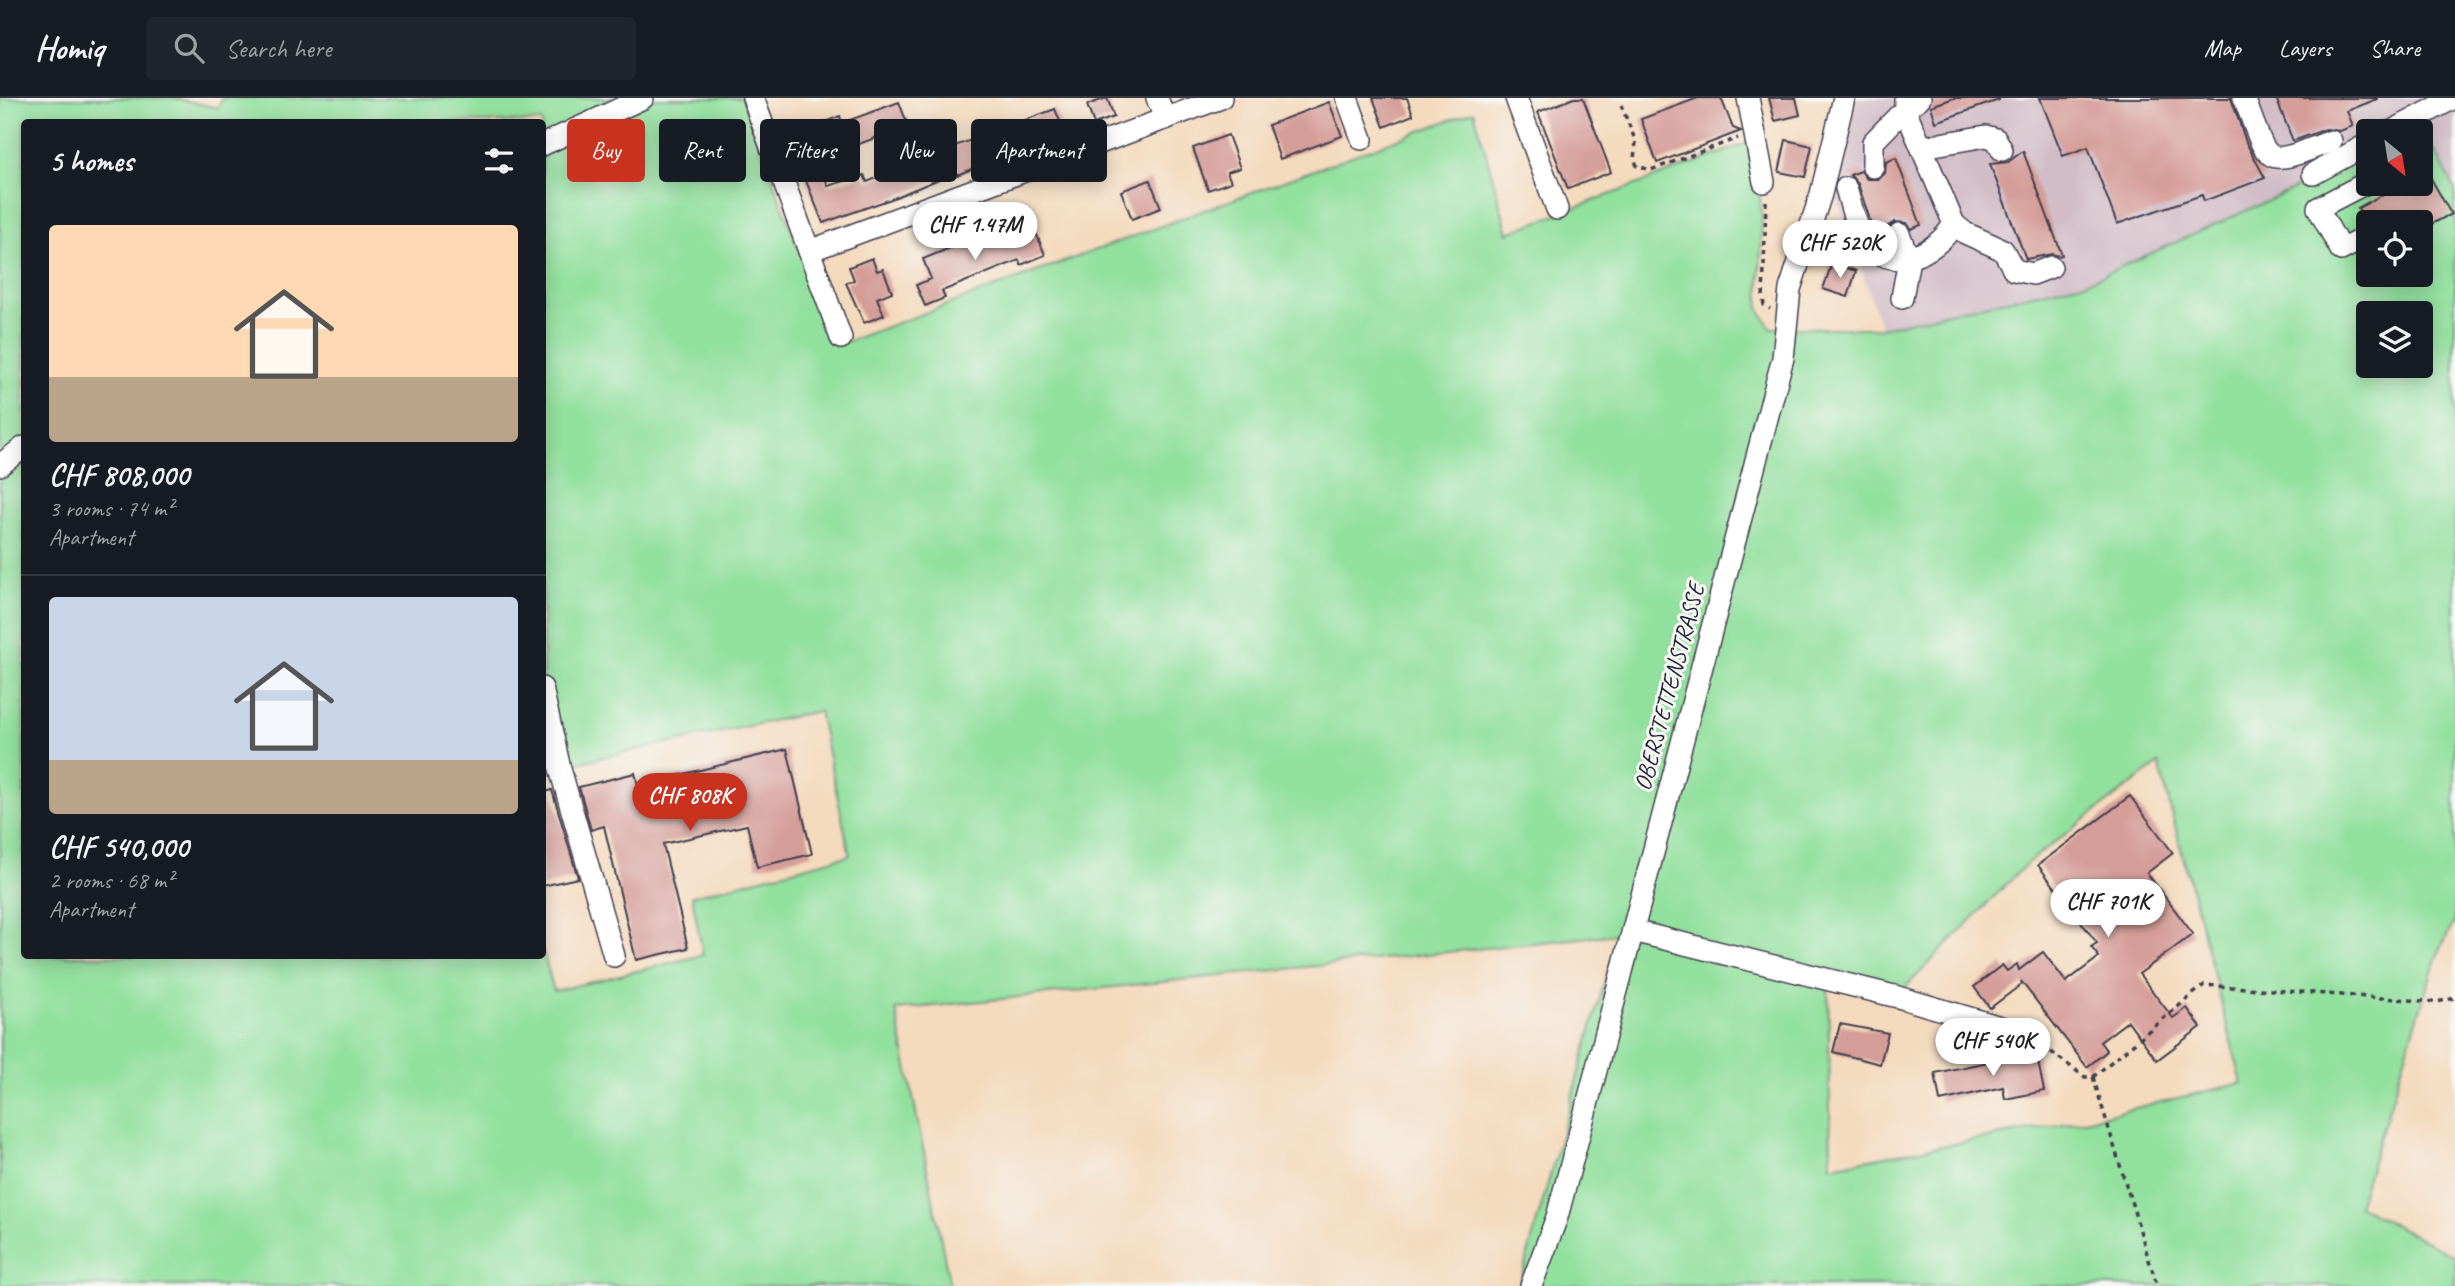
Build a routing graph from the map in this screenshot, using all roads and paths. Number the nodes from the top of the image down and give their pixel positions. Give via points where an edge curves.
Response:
1 (643, 98) edge
2 (752, 98) edge
3 (1157, 98) edge
4 (1221, 98) edge
5 (1347, 98) edge
6 (1516, 98) edge
7 (1748, 98) edge
8 (1844, 98) edge
9 (2244, 98) edge
10 (2454, 98) edge
11 (1910, 102) edge
12 (1621, 105) dead end
13 (1165, 118) junction
14 (2415, 119) edge
15 (1756, 131) junction
16 (1362, 139) dead end
17 (2331, 141) dead end
18 (546, 143) edge
19 (1923, 148) junction
20 (2002, 150) dead end
21 (2356, 151) edge
22 (1873, 167) dead end
23 (2313, 174) dead end
24 (1764, 182) joint
25 (1846, 188) dead end
26 (2356, 188) edge
27 (1556, 209) dead end
28 (1954, 224) junction
29 (1899, 234) dead end
30 (2356, 242) edge
31 (809, 251) junction
32 (1924, 261) junction
33 (2051, 267) dead end
34 (1902, 298) dead end
35 (1774, 309) dead end
36 (841, 338) dead end
37 (21, 449) edge
38 (0, 465) edge
39 (546, 706) edge
40 (1633, 931) junction
41 (614, 956) dead end
42 (2455, 998) edge
43 (2028, 1035) joint
44 (2093, 1077) junction
45 (1531, 1286) edge
46 (2157, 1286) edge

1 - 18 street
2 - 31 street
3 - 13 street
4 - 13 street
5 - 16 street
6 - 27 street
7 - 15 street
8 - 40 street, OBERSTETTENSTRASSE via 1821,194 1790,289 1779,371
9 - 17 street via 2264,151 2272,158 2285,160
10 - 14 street
11 - 19 street
11 - 22 street via 1872,142
12 - 15 path via 1636,142 1633,158 1637,166 1651,170
13 - 31 street
15 - 24 street
19 - 20 street via 1986,136 1996,139
19 - 28 street
21 - 23 street
24 - 35 path via 1768,226 1764,305
25 - 32 street via 1866,241 1882,256
26 - 30 street via 2318,208 2341,250
28 - 32 street
28 - 33 street via 2003,250 2014,270 2033,274
29 - 32 street
31 - 36 street
32 - 34 street
37 - 38 street
39 - 41 street
40 - 43 street via 1898,997
40 - 45 street, OBERSTETTENSTRASSE via 1557,1217
42 - 44 path via 2437,1002 2204,985
43 - 44 path via 2085,1077
44 - 46 path

